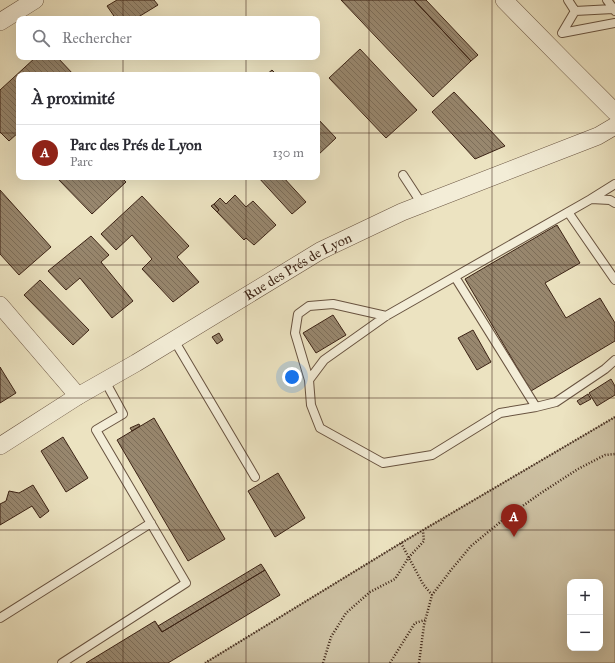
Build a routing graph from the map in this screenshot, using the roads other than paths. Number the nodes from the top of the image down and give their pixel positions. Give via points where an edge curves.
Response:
1 (504, 0) edge
2 (568, 0) edge
3 (608, 0) edge
4 (31, 1) edge
5 (614, 10) edge
6 (575, 11) junction
7 (0, 22) edge
8 (615, 23) edge
9 (556, 40) junction
10 (615, 112) edge
11 (615, 126) edge
12 (403, 175) dead end
13 (615, 184) edge
14 (591, 199) junction
15 (422, 204) junction
16 (615, 204) edge
17 (568, 212) junction
18 (455, 277) junction
19 (615, 280) edge
20 (0, 305) edge
21 (386, 316) junction
22 (174, 340) junction
23 (615, 360) edge
24 (309, 380) junction
25 (105, 381) junction
26 (78, 396) junction
27 (536, 407) junction
28 (0, 446) edge
29 (255, 477) dead end
30 (151, 524) junction
31 (0, 618) edge
32 (62, 663) edge

1 - 9 street
2 - 6 lane
3 - 5 lane
4 - 7 street
5 - 6 lane
6 - 9 lane
8 - 9 lane
9 - 10 street
11 - 15 street, Rue des Prés de Lyon via 598,136
12 - 15 lane
13 - 14 lane
14 - 16 lane via 610,200
14 - 17 lane
15 - 22 street, Rue des Prés de Lyon via 320,251
17 - 18 lane
17 - 19 lane
18 - 21 lane
18 - 27 lane
20 - 26 street
21 - 24 lane via 324,360
21 - 24 lane via 333,304 309,306 298,314 295,334
22 - 25 street, Rue des Prés de Lyon
22 - 29 lane
23 - 27 lane via 556,402
24 - 27 lane via 311,405 320,428 383,463 432,455 500,413
25 - 26 street, Rue des Prés de Lyon
25 - 30 lane via 123,414 96,430
26 - 28 street, Rue des Prés de Lyon
30 - 31 lane
30 - 32 lane via 186,583

